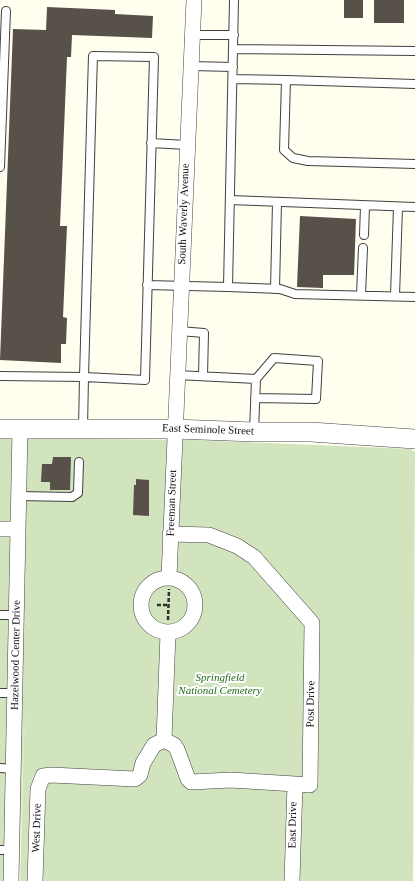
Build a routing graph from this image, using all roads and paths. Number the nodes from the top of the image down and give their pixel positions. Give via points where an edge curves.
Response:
1 (194, 0) edge
2 (234, 0) edge
3 (6, 11) dead end
4 (192, 35) junction
5 (234, 35) junction
6 (233, 49) junction
7 (415, 51) edge
8 (190, 66) junction
9 (233, 67) junction
10 (233, 79) junction
11 (286, 80) junction
12 (411, 84) edge
13 (151, 143) junction
14 (187, 145) junction
15 (415, 164) edge
16 (0, 167) edge
17 (230, 200) junction
18 (277, 202) junction
19 (365, 206) junction
20 (398, 207) junction
21 (415, 208) edge
22 (364, 235) dead end
23 (363, 248) dead end
24 (147, 285) junction
25 (181, 286) junction
26 (228, 287) junction
27 (275, 289) junction
28 (361, 296) junction
29 (395, 296) junction
30 (415, 297) edge
31 (179, 331) junction
32 (177, 375) junction
33 (0, 376) edge
34 (203, 376) junction
35 (84, 377) junction
36 (256, 379) junction
37 (255, 398) junction
38 (174, 428) junction
39 (0, 429) edge
40 (20, 429) junction
41 (83, 429) junction
42 (254, 432) junction
43 (415, 439) edge
44 (79, 462) dead end
45 (19, 496) junction
46 (0, 529) edge
47 (18, 529) junction
48 (170, 534) junction
49 (169, 578) junction
50 (157, 605) dead end
51 (168, 605) junction
52 (17, 614) junction
53 (0, 615) edge
54 (168, 633) junction
55 (0, 692) edge
56 (15, 693) junction
57 (164, 740) junction
58 (7, 768) edge
59 (302, 784) junction
60 (6, 850) edge
61 (11, 881) edge
62 (35, 881) edge
63 (292, 881) edge

1 - 4 street, South Waverly Avenue
2 - 5 lane
3 - 16 lane
4 - 5 lane
4 - 8 street, South Waverly Avenue
5 - 6 lane
6 - 7 lane
6 - 9 lane
8 - 9 lane
8 - 14 street, South Waverly Avenue
9 - 10 lane
10 - 11 lane
10 - 17 lane
11 - 12 lane
11 - 15 lane via 284,150 293,158 308,162
13 - 14 lane
13 - 24 lane
13 - 35 lane via 154,57 93,56
14 - 25 street, South Waverly Avenue
17 - 18 lane
17 - 26 lane
18 - 19 lane
18 - 27 lane
19 - 20 lane
19 - 22 lane
20 - 21 lane
20 - 29 lane
23 - 28 lane
24 - 25 lane
24 - 35 lane via 145,380
25 - 26 lane
25 - 31 street, South Waverly Avenue
26 - 27 lane
27 - 28 lane via 295,294
28 - 29 lane
29 - 30 lane
31 - 32 street, South Waverly Avenue
31 - 34 lane via 204,332
32 - 34 lane
32 - 38 street, South Waverly Avenue
33 - 35 lane
34 - 36 lane
35 - 41 lane
36 - 37 lane
36 - 37 lane via 274,358 318,361 316,399
37 - 42 lane
38 - 41 street, East Seminole Street
38 - 42 street, East Seminole Street
38 - 48 street, Freeman Street
39 - 40 street, East Seminole Street
40 - 41 street, East Seminole Street
40 - 45 street, Hazelwood Center Drive
42 - 43 street, East Seminole Street via 311,432
44 - 45 lane via 78,493 72,497
45 - 47 street, Hazelwood Center Drive
46 - 47 street
47 - 52 street, Hazelwood Center Drive
48 - 49 street, Freeman Street
48 - 59 street, Post Drive via 209,535 237,546 254,557 312,623
49 - 51 path
49 - 54 street via 160,579 149,586 142,596 141,605 148,624
49 - 54 street via 187,584 196,601 196,611 186,627
50 - 51 path
51 - 54 path
52 - 53 lane
52 - 56 street, Hazelwood Center Drive
54 - 57 street
55 - 56 lane
56 - 58 street, Hazelwood Center Drive
57 - 59 street via 177,749 190,782 231,780
57 - 62 street, West Drive via 154,745 143,763 140,775 135,779 43,776 38,789
58 - 60 street, Hazelwood Center Drive
59 - 63 street, East Drive
60 - 61 street, Hazelwood Center Drive

